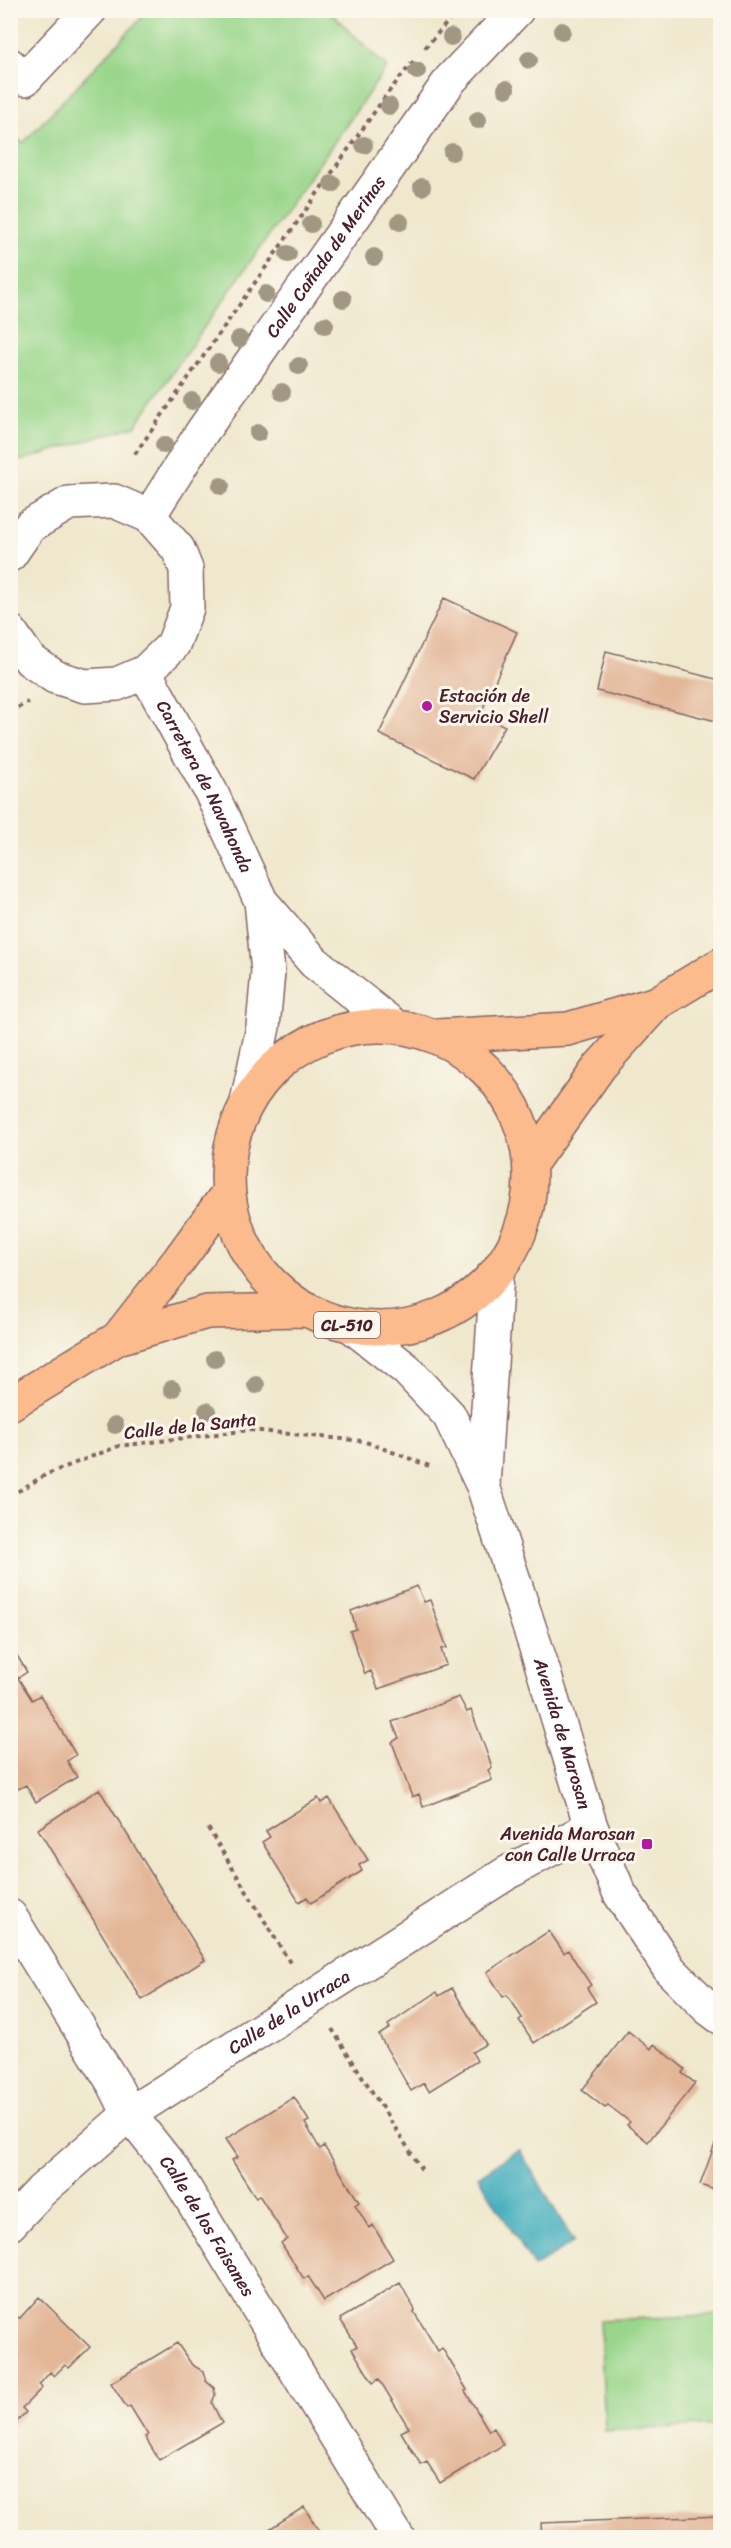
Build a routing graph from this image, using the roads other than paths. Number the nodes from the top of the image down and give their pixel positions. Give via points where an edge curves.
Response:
1 (90, 10) edge
2 (517, 10) edge
3 (18, 72) edge
4 (149, 516) junction
5 (20, 517) edge
6 (10, 555) edge
7 (10, 631) edge
8 (20, 669) edge
9 (145, 672) junction
10 (261, 901) junction
11 (720, 965) edge
12 (657, 1003) junction
13 (393, 1025) junction
14 (436, 1036) junction
15 (246, 1102) junction
16 (531, 1163) junction
17 (228, 1193) junction
18 (497, 1274) junction
19 (303, 1310) junction
20 (354, 1328) junction
21 (118, 1338) junction
22 (10, 1404) edge
23 (483, 1486) junction
24 (591, 1827) junction
25 (10, 1916) edge
26 (720, 2018) edge
27 (129, 2114) junction
28 (10, 2224) edge
29 (398, 2538) edge

1 - 3 street
2 - 4 street, Calle Cañada de Merinas via 451,79 202,432
4 - 5 street via 114,501 69,503
4 - 9 street via 178,549 186,569 187,608 173,645
5 - 6 street
7 - 8 street
8 - 9 street via 85,686 117,684
9 - 10 street, Carretera de Navahonda via 211,792
10 - 13 street, Carretera de Navahonda via 314,962
10 - 15 street, Carretera de Navahonda via 268,972 262,1027
11 - 12 main road, CL-510
12 - 14 main road, CL-510 via 568,1029
12 - 16 main road, CL-510 via 600,1066
13 - 14 main road, CL-510
13 - 15 main road, CL-510 via 338,1030 291,1053
14 - 16 main road, CL-510 via 483,1065 517,1113
15 - 17 main road, CL-510 via 230,1148
16 - 18 main road, CL-510 via 522,1229
17 - 19 main road, CL-510 via 239,1237 266,1279
17 - 21 main road, CL-510
18 - 20 main road, CL-510 via 452,1311 405,1328
18 - 23 street, Avenida de Marosan
19 - 20 main road, CL-510
19 - 21 main road, CL-510 via 207,1312
20 - 23 street, Avenida de Marosan via 406,1369 448,1415
21 - 22 main road, CL-510
23 - 24 street, Avenida de Marosan
24 - 26 street, Avenida de Marosan via 620,1894 670,1970
24 - 27 street, Calle de la Urraca via 507,1873
25 - 27 street, Calle de los Faisanes
27 - 28 street, Calle de la Urraca via 41,2191
27 - 29 street, Calle de los Faisanes via 175,2172

